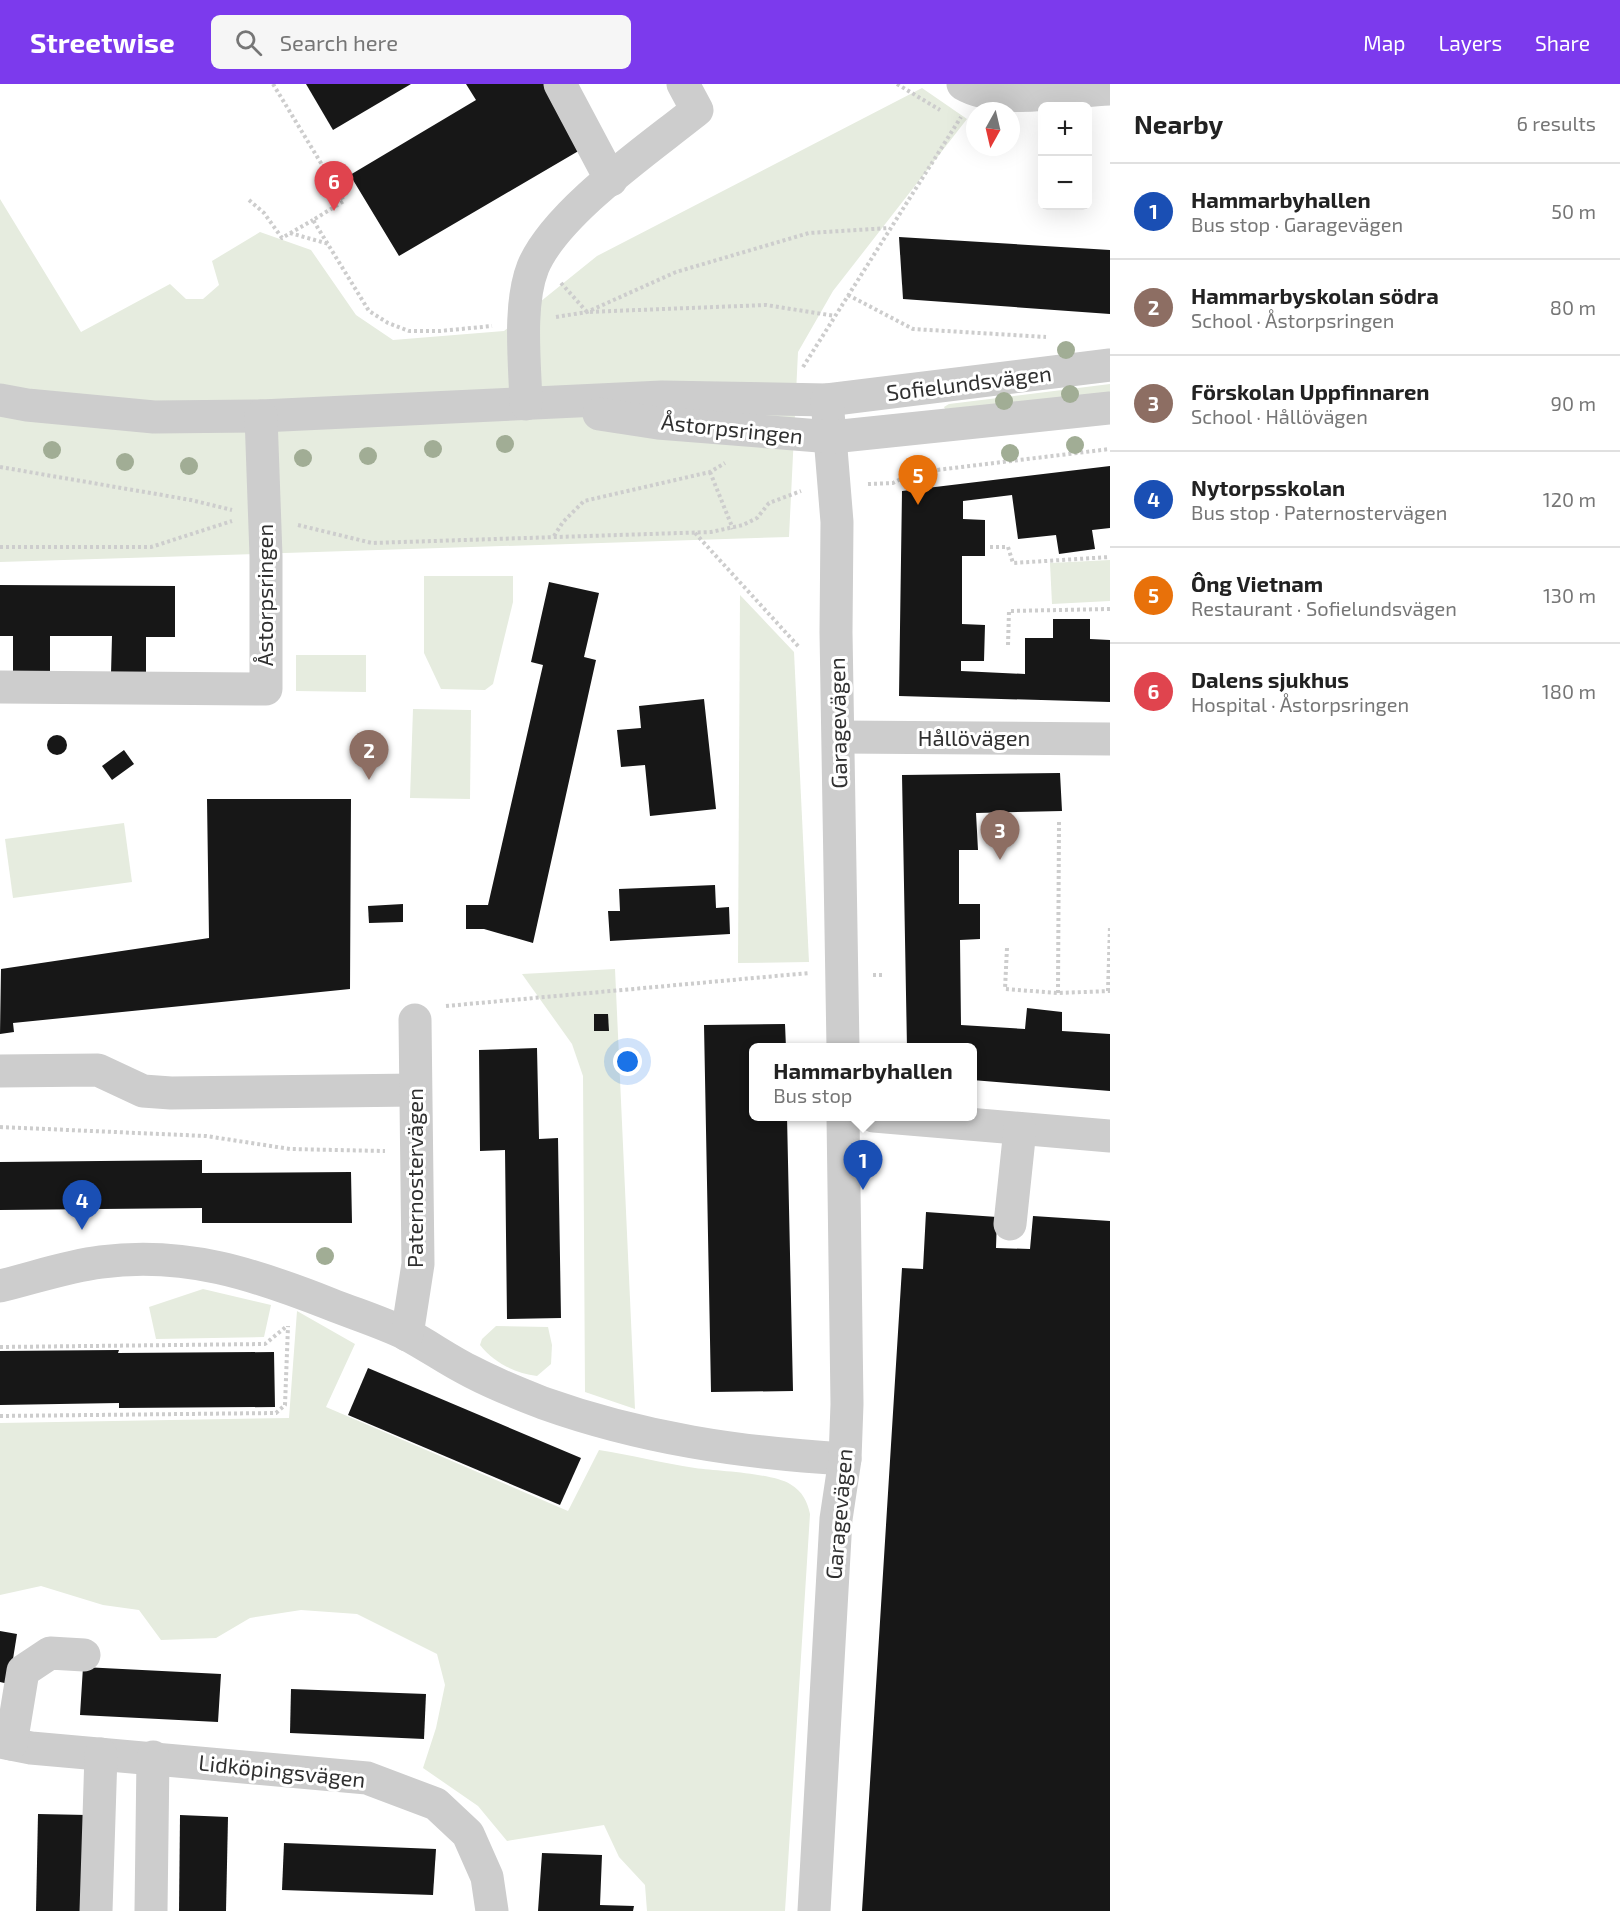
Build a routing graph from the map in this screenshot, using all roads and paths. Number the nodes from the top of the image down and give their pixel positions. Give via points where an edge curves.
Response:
1 (273, 84) edge
2 (560, 84) edge
3 (682, 84) edge
4 (897, 84) edge
5 (963, 84) edge
6 (1110, 89) edge
7 (941, 111) dead end
8 (950, 116) dead end
9 (611, 180) junction
10 (249, 200) dead end
11 (314, 220) junction
12 (889, 228) junction
13 (290, 233) junction
14 (329, 244) junction
15 (848, 295) junction
16 (587, 312) junction
17 (835, 316) junction
18 (547, 319) dead end
19 (497, 325) dead end
20 (1052, 337) dead end
21 (1110, 366) edge
22 (801, 370) dead end
23 (0, 400) edge
24 (827, 400) junction
25 (526, 404) junction
26 (1110, 408) edge
27 (261, 416) junction
28 (832, 438) junction
29 (1110, 449) edge
30 (728, 462) dead end
31 (0, 467) edge
32 (710, 472) junction
33 (836, 486) junction
34 (242, 512) dead end
35 (242, 519) dead end
36 (309, 527) dead end
37 (733, 529) junction
38 (694, 533) junction
39 (554, 536) junction
40 (0, 547) edge
41 (990, 547) dead end
42 (1110, 557) edge
43 (1110, 609) edge
44 (1008, 645) dead end
45 (800, 647) dead end
46 (0, 687) edge
47 (839, 737) junction
48 (1110, 739) edge
49 (1059, 822) dead end
50 (1110, 926) edge
51 (1007, 948) dead end
52 (805, 973) dead end
53 (1109, 991) edge
54 (1058, 993) junction
55 (415, 1020) joint
56 (843, 1043) edge
57 (0, 1071) edge
58 (415, 1090) junction
59 (843, 1121) edge
60 (926, 1121) edge
61 (0, 1127) edge
62 (1020, 1130) junction
63 (1110, 1136) edge
64 (416, 1152) junction
65 (1010, 1224) dead end
66 (0, 1286) edge
67 (314, 1296) junction
68 (288, 1326) junction
69 (407, 1335) junction
70 (0, 1347) edge
71 (0, 1416) edge
72 (845, 1459) junction
73 (84, 1655) dead end
74 (5, 1743) edge
75 (101, 1754) junction
76 (153, 1757) junction
77 (96, 1911) edge
78 (152, 1911) edge
79 (492, 1911) edge
80 (814, 1911) edge

1 - 11 path via 344,201
2 - 9 street
3 - 9 street via 697,110
4 - 7 path
5 - 6 street via 985,93
8 - 12 path via 959,121
9 - 25 street via 560,225 533,268 525,323
10 - 13 path via 282,238
11 - 13 path
11 - 14 path
12 - 15 path
12 - 16 path via 809,232 676,272
13 - 14 path
14 - 19 path via 369,311 388,323 409,331
15 - 17 path
15 - 20 path via 913,329
16 - 17 path via 766,305
16 - 18 path
17 - 22 path
21 - 24 street, Sofielundsvägen
23 - 27 street, Åstorpsringen via 154,417
24 - 25 street, Åstorpsringen via 662,397
24 - 28 street, Garagevägen
25 - 27 street, Åstorpsringen
25 - 28 street, Åstorpsringen via 658,423
26 - 28 street, Sofielundsvägen
27 - 46 street, Åstorpsringen via 266,689
28 - 33 street, Garagevägen
29 - 33 path via 912,473 893,483
30 - 32 path
31 - 34 path
32 - 37 path
32 - 39 path via 584,501
33 - 37 path via 794,492 769,502 757,518
33 - 47 street, Garagevägen
35 - 40 path via 151,547
36 - 39 path via 372,543
37 - 38 path
38 - 39 path
38 - 45 path
41 - 42 path via 1008,547 1013,563
43 - 44 path via 1009,611
47 - 48 street, Hållövägen
47 - 56 street, Garagevägen
49 - 54 path
50 - 53 path
51 - 54 path via 1005,989
52 - 55 path via 435,1007
53 - 54 path
55 - 58 street, Paternostervägen
57 - 58 street via 98,1070 143,1091 171,1093
58 - 64 street, Paternostervägen
59 - 72 street, Garagevägen
60 - 62 street
61 - 64 path via 206,1136 290,1149
62 - 63 street
62 - 65 street
64 - 69 street, Paternostervägen via 418,1264
66 - 67 street via 101,1262 154,1260 226,1267
67 - 68 path
67 - 69 street
68 - 70 path via 265,1344
68 - 71 path via 285,1406 276,1413
69 - 72 street via 472,1372 543,1402 652,1436 771,1454
72 - 80 street, Garagevägen via 836,1519
73 - 74 street via 50,1653 23,1671
74 - 75 street, Lidköpingsvägen
75 - 76 street, Lidköpingsvägen
75 - 77 street
76 - 78 street
76 - 79 street, Lidköpingsvägen via 367,1778 436,1804 468,1834 487,1877

